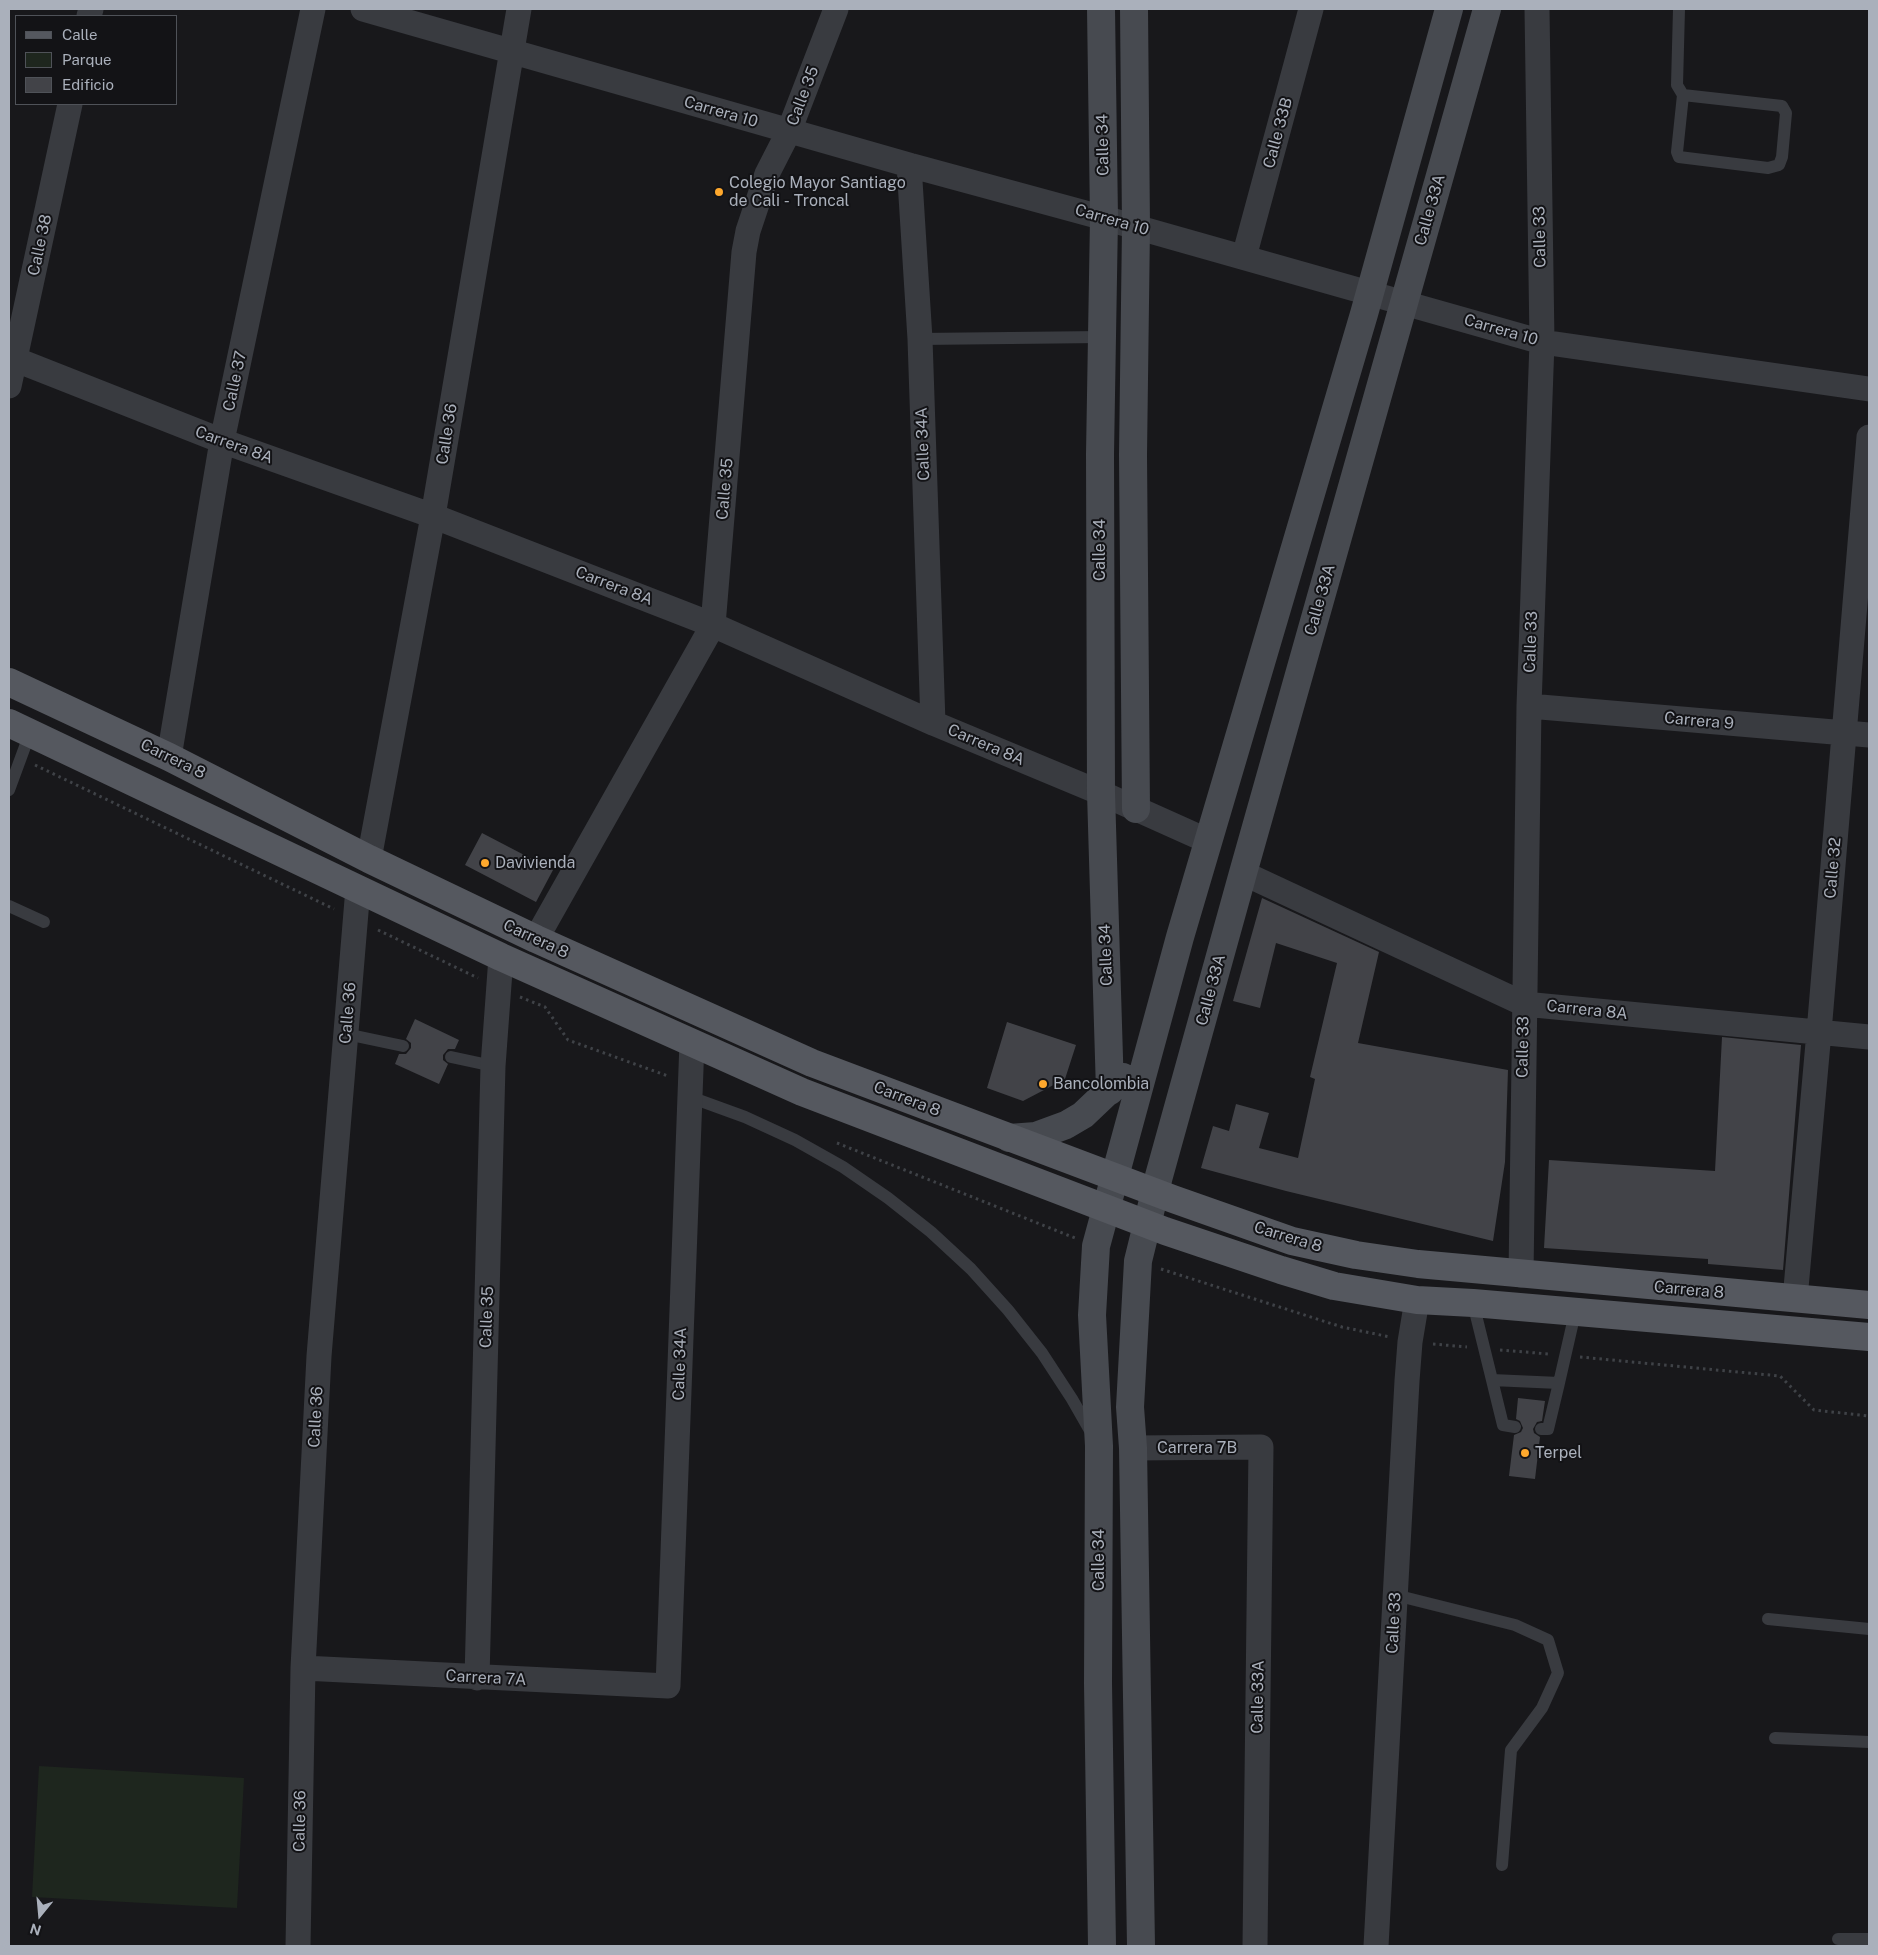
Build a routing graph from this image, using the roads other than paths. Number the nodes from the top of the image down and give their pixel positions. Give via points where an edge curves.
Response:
1 (313, 9) edge
2 (363, 9) edge
3 (519, 9) edge
4 (836, 9) edge
5 (1101, 9) edge
6 (1134, 9) edge
7 (1311, 9) edge
8 (1448, 9) edge
9 (1487, 9) edge
10 (1537, 9) edge
11 (1679, 9) edge
12 (511, 51) junction
13 (1682, 96) junction
14 (70, 105) edge
15 (789, 131) junction
16 (909, 165) junction
17 (1104, 218) junction
18 (1136, 227) junction
19 (1244, 257) junction
20 (1370, 293) junction
21 (1404, 303) junction
22 (1101, 337) junction
23 (920, 339) junction
24 (1542, 342) junction
25 (12, 358) edge
26 (9, 386) edge
27 (1869, 389) edge
28 (1869, 437) edge
29 (222, 441) junction
30 (1100, 454) junction
31 (1133, 454) junction
32 (434, 516) junction
33 (713, 625) junction
34 (9, 682) edge
35 (1528, 706) junction
36 (933, 723) junction
37 (1844, 733) junction
38 (1869, 735) edge
39 (20, 738) edge
40 (169, 756) junction
41 (9, 790) edge
42 (1101, 793) junction
43 (1136, 809) junction
44 (1208, 841) junction
45 (368, 859) junction
46 (1243, 874) junction
47 (358, 888) junction
48 (9, 906) edge
49 (44, 922) dead end
50 (1180, 937) junction
51 (536, 939) junction
52 (502, 957) junction
53 (1524, 1004) junction
54 (1820, 1032) junction
55 (346, 1034) junction
56 (1154, 1034) junction
57 (1869, 1037) edge
58 (692, 1042) junction
59 (403, 1046) dead end
60 (451, 1057) dead end
61 (493, 1066) junction
62 (1110, 1091) junction
63 (690, 1097) junction
64 (1009, 1138) junction
65 (1122, 1179) junction
66 (1155, 1192) junction
67 (1107, 1210) junction
68 (1146, 1224) junction
69 (1521, 1275) junction
70 (1795, 1299) junction
71 (1417, 1300) junction
72 (1473, 1303) junction
73 (1869, 1306) edge
74 (1576, 1313) junction
75 (1869, 1337) edge
76 (1492, 1380) junction
77 (1559, 1383) junction
78 (1515, 1427) dead end
79 (1541, 1429) dead end
80 (1099, 1446) junction
81 (1261, 1447) joint
82 (1132, 1448) junction
83 (1395, 1595) junction
84 (1768, 1619) dead end
85 (1869, 1629) edge
86 (303, 1668) junction
87 (477, 1678) junction
88 (1098, 1683) junction
89 (1136, 1683) junction
90 (668, 1686) joint
91 (1775, 1738) dead end
92 (1869, 1742) edge
93 (1502, 1865) dead end
94 (1869, 1939) edge
95 (1838, 1940) dead end
96 (298, 1946) edge
97 (1102, 1946) edge
98 (1141, 1946) edge
99 (1255, 1946) edge
100 (1376, 1946) edge

1 - 29 street, Calle 37
2 - 12 street, Carrera 10
3 - 12 street, Calle 36
4 - 15 street, Calle 35
5 - 17 main road, Calle 34
6 - 18 main road, Calle 34
7 - 19 street, Calle 33B
8 - 20 main road
9 - 21 main road, Calle 33A
10 - 24 street, Calle 33
11 - 13 lane via 1677,85
12 - 15 street, Carrera 10
12 - 32 street, Calle 36
13 - 13 lane via 1676,152 1679,157 1768,168 1779,165 1786,114 1782,106
14 - 25 street, Calle 38
15 - 16 street, Carrera 10
15 - 33 street, Calle 35 via 767,174 744,252
16 - 17 street, Carrera 10
16 - 23 street, Calle 34A
17 - 18 street, Carrera 10
17 - 22 main road, Calle 34
18 - 19 street, Carrera 10
18 - 31 main road, Calle 34
19 - 20 street, Carrera 10
20 - 21 street, Carrera 10
20 - 44 main road
21 - 24 street, Carrera 10
21 - 46 main road, Calle 33A
22 - 23 lane
22 - 30 main road, Calle 34
23 - 36 street, Calle 34A
24 - 27 street, Carrera 10
24 - 35 street, Calle 33
25 - 26 street, Calle 38
25 - 29 street, Carrera 8A
28 - 37 street, Calle 32
29 - 32 street, Carrera 8A
29 - 40 street, Calle 37
30 - 31 main road
30 - 42 main road, Calle 34
31 - 43 main road, Calle 34
32 - 33 street, Carrera 8A
32 - 45 street, Calle 36
33 - 36 street, Carrera 8A
33 - 51 street, Calle 35
34 - 40 main road, Carrera 8
35 - 37 street, Carrera 9
35 - 53 street, Calle 33
36 - 42 street, Carrera 8A
37 - 38 street, Carrera 9
37 - 54 street, Calle 32
39 - 41 lane
39 - 47 main road, Carrera 8
40 - 45 main road, Carrera 8
42 - 43 street, Carrera 8A
42 - 62 main road, Calle 34
43 - 44 street, Carrera 8A
44 - 50 main road
45 - 51 main road, Carrera 8
46 - 53 street, Carrera 8A
46 - 66 main road, Calle 33A
47 - 52 main road, Carrera 8
47 - 55 street, Calle 36
48 - 49 lane
50 - 56 main road
50 - 65 main road via 1184,978
51 - 64 main road, Carrera 8 via 812,1063
52 - 58 main road, Carrera 8
52 - 61 street, Calle 35
53 - 54 street, Carrera 8A
53 - 69 street, Calle 33
54 - 57 street, Carrera 8A
54 - 70 street, Calle 32
55 - 59 lane
55 - 86 street, Calle 36 via 319,1356
56 - 62 main road
56 - 65 main road
58 - 63 street, Calle 34A
58 - 67 main road, Carrera 8 via 802,1092
60 - 61 lane
61 - 87 street, Calle 35
62 - 64 main road via 1066,1125 1036,1136
63 - 80 lane via 745,1116 843,1167 931,1232 1008,1310 1047,1360
63 - 90 street, Calle 34A
64 - 65 main road, Carrera 8
65 - 66 main road, Carrera 8
65 - 67 main road, Calle 34
65 - 68 main road
66 - 68 main road
66 - 69 main road, Carrera 8 via 1292,1240 1356,1255
67 - 68 main road, Carrera 8
67 - 80 main road, Calle 34 via 1096,1246 1092,1315
68 - 71 main road, Carrera 8 via 1334,1286
68 - 82 main road via 1138,1261 1135,1301 1130,1407
69 - 70 main road, Carrera 8
70 - 73 main road, Carrera 8
71 - 72 main road, Carrera 8
71 - 83 street, Calle 33 via 1407,1381
72 - 74 main road, Carrera 8
72 - 76 lane
74 - 75 main road, Carrera 8
74 - 77 lane
76 - 77 lane
76 - 78 lane via 1503,1425
77 - 79 lane via 1548,1429
80 - 88 main road, Calle 34
81 - 82 street, Carrera 7B
81 - 99 street, Calle 33A
82 - 89 main road
83 - 93 lane via 1515,1625 1548,1640 1558,1673 1542,1708 1511,1750
83 - 100 street, Calle 33
84 - 85 lane
86 - 87 street, Carrera 7A
86 - 96 street, Calle 36
87 - 90 street, Carrera 7A
88 - 89 main road
88 - 97 main road, Calle 34
89 - 98 main road
91 - 92 lane
94 - 95 lane

